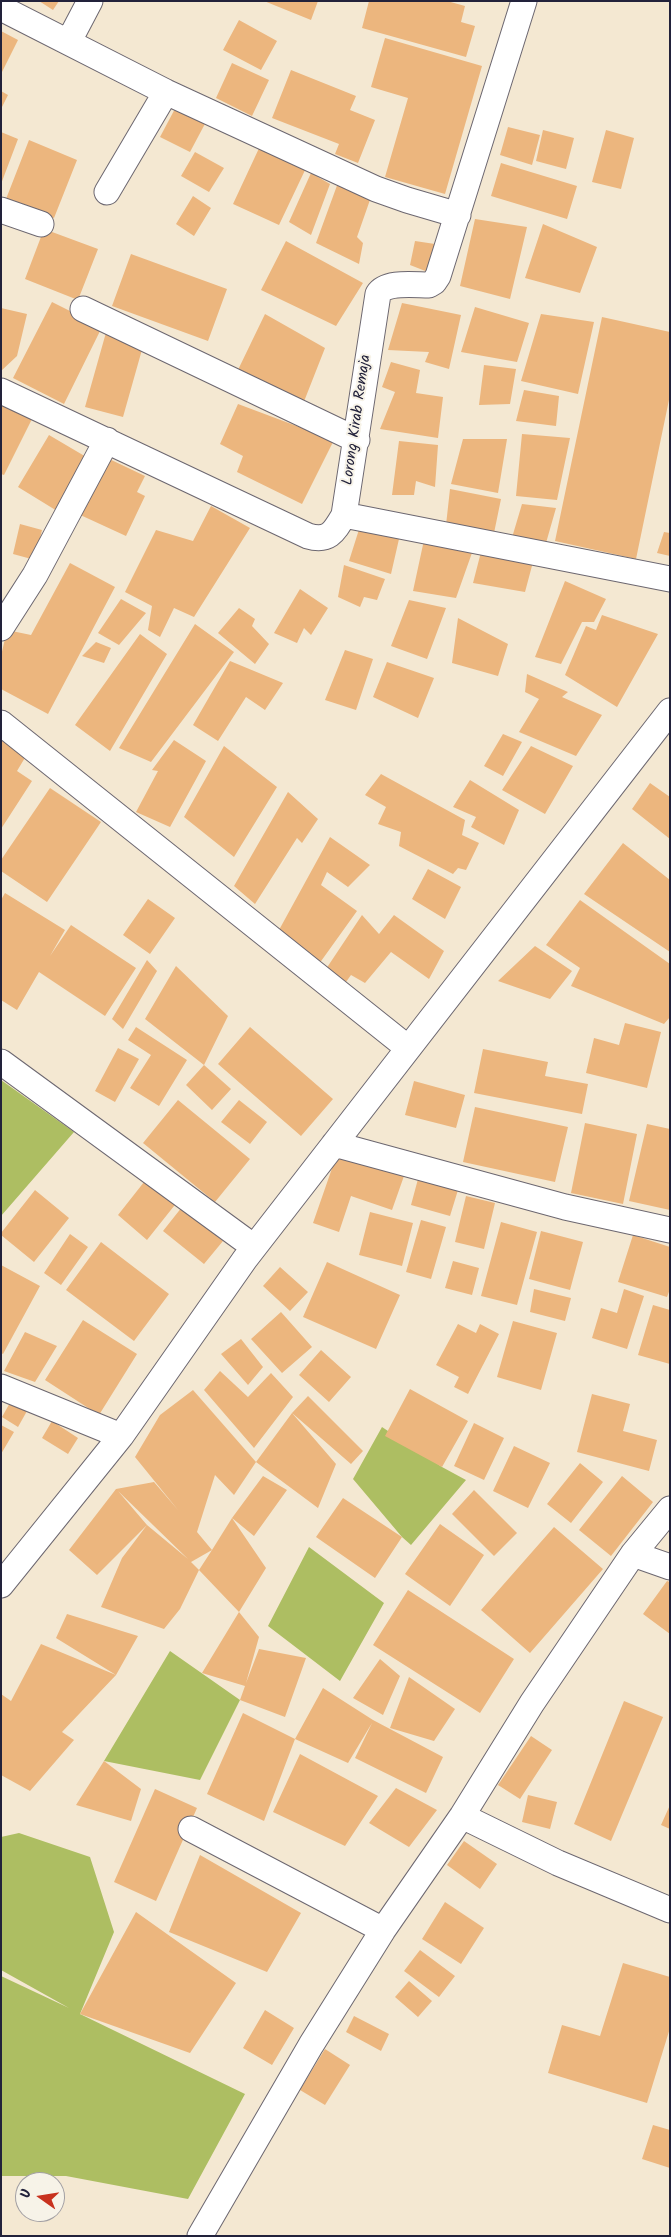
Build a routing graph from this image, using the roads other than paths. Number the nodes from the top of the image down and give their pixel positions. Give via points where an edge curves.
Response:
1 (90, 1) edge
2 (524, 1) edge
3 (1, 8) edge
4 (69, 41) junction
5 (166, 92) junction
6 (107, 192) dead end
7 (1, 210) edge
8 (458, 215) junction
9 (41, 224) dead end
10 (83, 309) dead end
11 (1, 390) edge
12 (107, 440) junction
13 (357, 440) junction
14 (344, 515) junction
15 (670, 579) edge
16 (1, 628) edge
17 (670, 711) edge
18 (1, 723) edge
19 (408, 1048) junction
20 (1, 1062) edge
21 (334, 1144) junction
22 (670, 1230) edge
23 (254, 1247) junction
24 (1, 1387) edge
25 (121, 1436) junction
26 (670, 1509) edge
27 (633, 1554) junction
28 (670, 1567) edge
29 (1, 1585) edge
30 (462, 1816) junction
31 (190, 1829) dead end
32 (670, 1910) edge
33 (383, 1930) junction
34 (200, 2236) edge

1 - 4 street
2 - 8 street, Lorong Kirab Remaja
3 - 4 street
4 - 5 street
5 - 6 street
5 - 8 street via 376,189
7 - 9 street
8 - 13 street, Lorong Kirab Remaja via 434,282 388,287 378,294
10 - 13 street
11 - 12 street, Lorong Kirab Remaja
12 - 14 street, Lorong Kirab Remaja via 308,536 326,537 335,530
12 - 16 street via 35,575
13 - 14 street, Lorong Kirab Remaja
14 - 15 street
17 - 19 street
18 - 19 street
19 - 21 street
20 - 23 street
21 - 22 street via 565,1207
21 - 23 street
23 - 25 street
24 - 25 street
25 - 29 street
26 - 27 street
27 - 28 street
27 - 30 street via 532,1703
30 - 32 street via 558,1863
30 - 33 street
31 - 33 street
33 - 34 street via 311,2045

